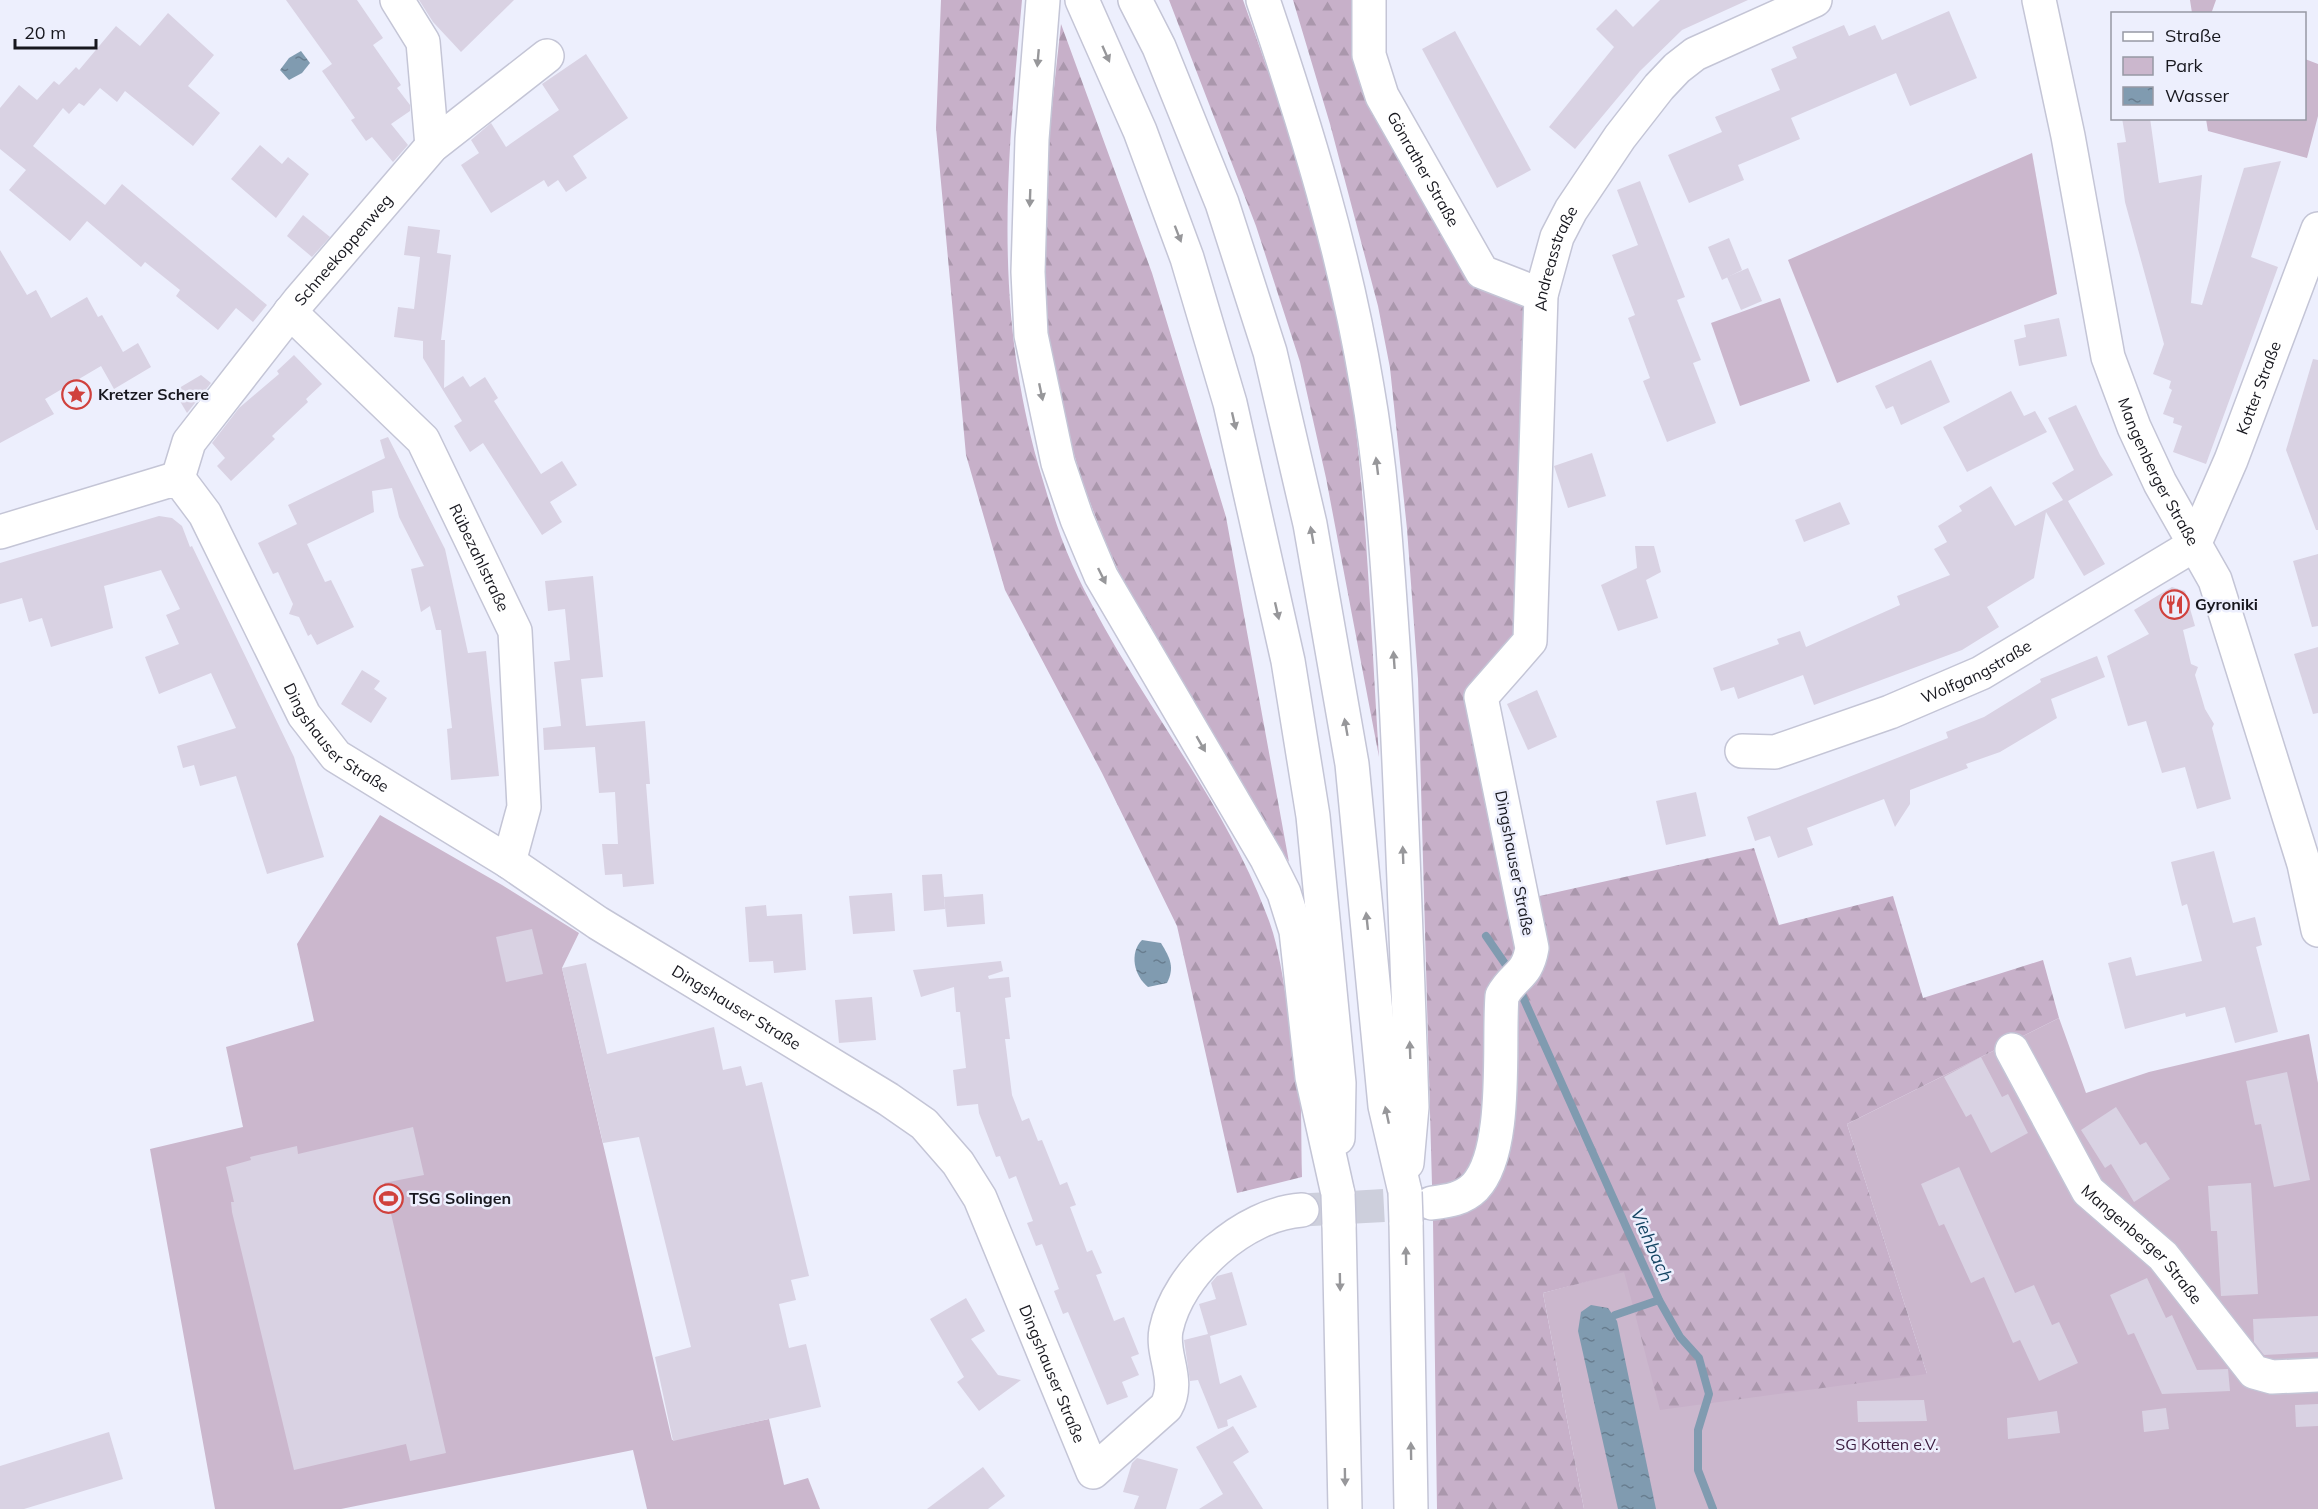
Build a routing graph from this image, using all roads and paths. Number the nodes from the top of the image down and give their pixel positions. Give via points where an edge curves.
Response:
1 (397, 0) edge
2 (1043, 0) edge
3 (1082, 0) edge
4 (1135, 0) edge
5 (1263, 0) edge
6 (1369, 0) edge
7 (1815, 0) edge
8 (2038, 0) edge
9 (547, 56) dead end
10 (432, 146) junction
11 (2318, 229) edge
12 (1542, 295) junction
13 (290, 312) junction
14 (178, 478) junction
15 (0, 532) edge
16 (2194, 545) junction
17 (1530, 641) joint
18 (1742, 751) dead end
19 (2311, 860) edge
20 (509, 862) junction
21 (2318, 930) edge
22 (2012, 1050) dead end
23 (1414, 1206) junction
24 (1338, 1209) junction
25 (1302, 1210) tunnel mouth
26 (2318, 1375) edge
27 (1345, 1509) edge
28 (1411, 1509) edge

1 - 10 main road via 423,42
2 -> 24 main road via 1032,139 1028,272 1031,335 1059,462 1101,576 1284,893 1296,931 1312,1077
3 -> 24 main road via 1140,131 1187,258 1230,402 1288,661 1312,816 1339,1083
23 -> 4 main road via 1385,1106 1352,764 1311,525 1270,352 1222,204 1159,47
23 -> 5 main road via 1399,749 1387,554 1368,389 1334,230
6 - 12 main road, Gönrather Straße via 1369,55 1382,96 1482,272
7 - 12 main road, Andreasstraße via 1695,54 1659,87 1570,210 1557,237
8 - 16 main road, Mangenberger Straße via 2068,136 2108,357 2138,437
9 - 10 main road, Schneekoppenweg
10 - 13 main road, Schneekoppenweg
11 - 16 main road, Kotter Straße via 2231,460
12 - 17 main road, Andreasstraße
13 - 14 main road, Schneekoppenweg via 189,442
13 - 20 main road, Rübezahlstraße via 423,440 515,631 524,807
14 - 15 main road
14 - 20 main road, Dingshauser Straße via 205,514 304,715 323,743 351,767
16 - 18 main road, Wolfgangstraße via 1981,673 1890,712 1775,752
16 - 19 main road, Mangenberger Straße via 2215,580
17 - 23 main road, Dingshauser Straße via 1481,697 1532,948 1525,972 1508,985 1502,996 1496,1131 1486,1170 1469,1192 1453,1200
19 - 21 main road, Mangenberger Straße
20 - 25 main road, Dingshauser Straße via 598,923 924,1124 958,1163 980,1198 1093,1472 1166,1407 1171,1398 1166,1331 1191,1280 1240,1234 1271,1216
22 - 26 main road, Mangenberger Straße via 2088,1191 2163,1256 2254,1372 2272,1377
28 -> 23 main road
24 -> 27 main road

